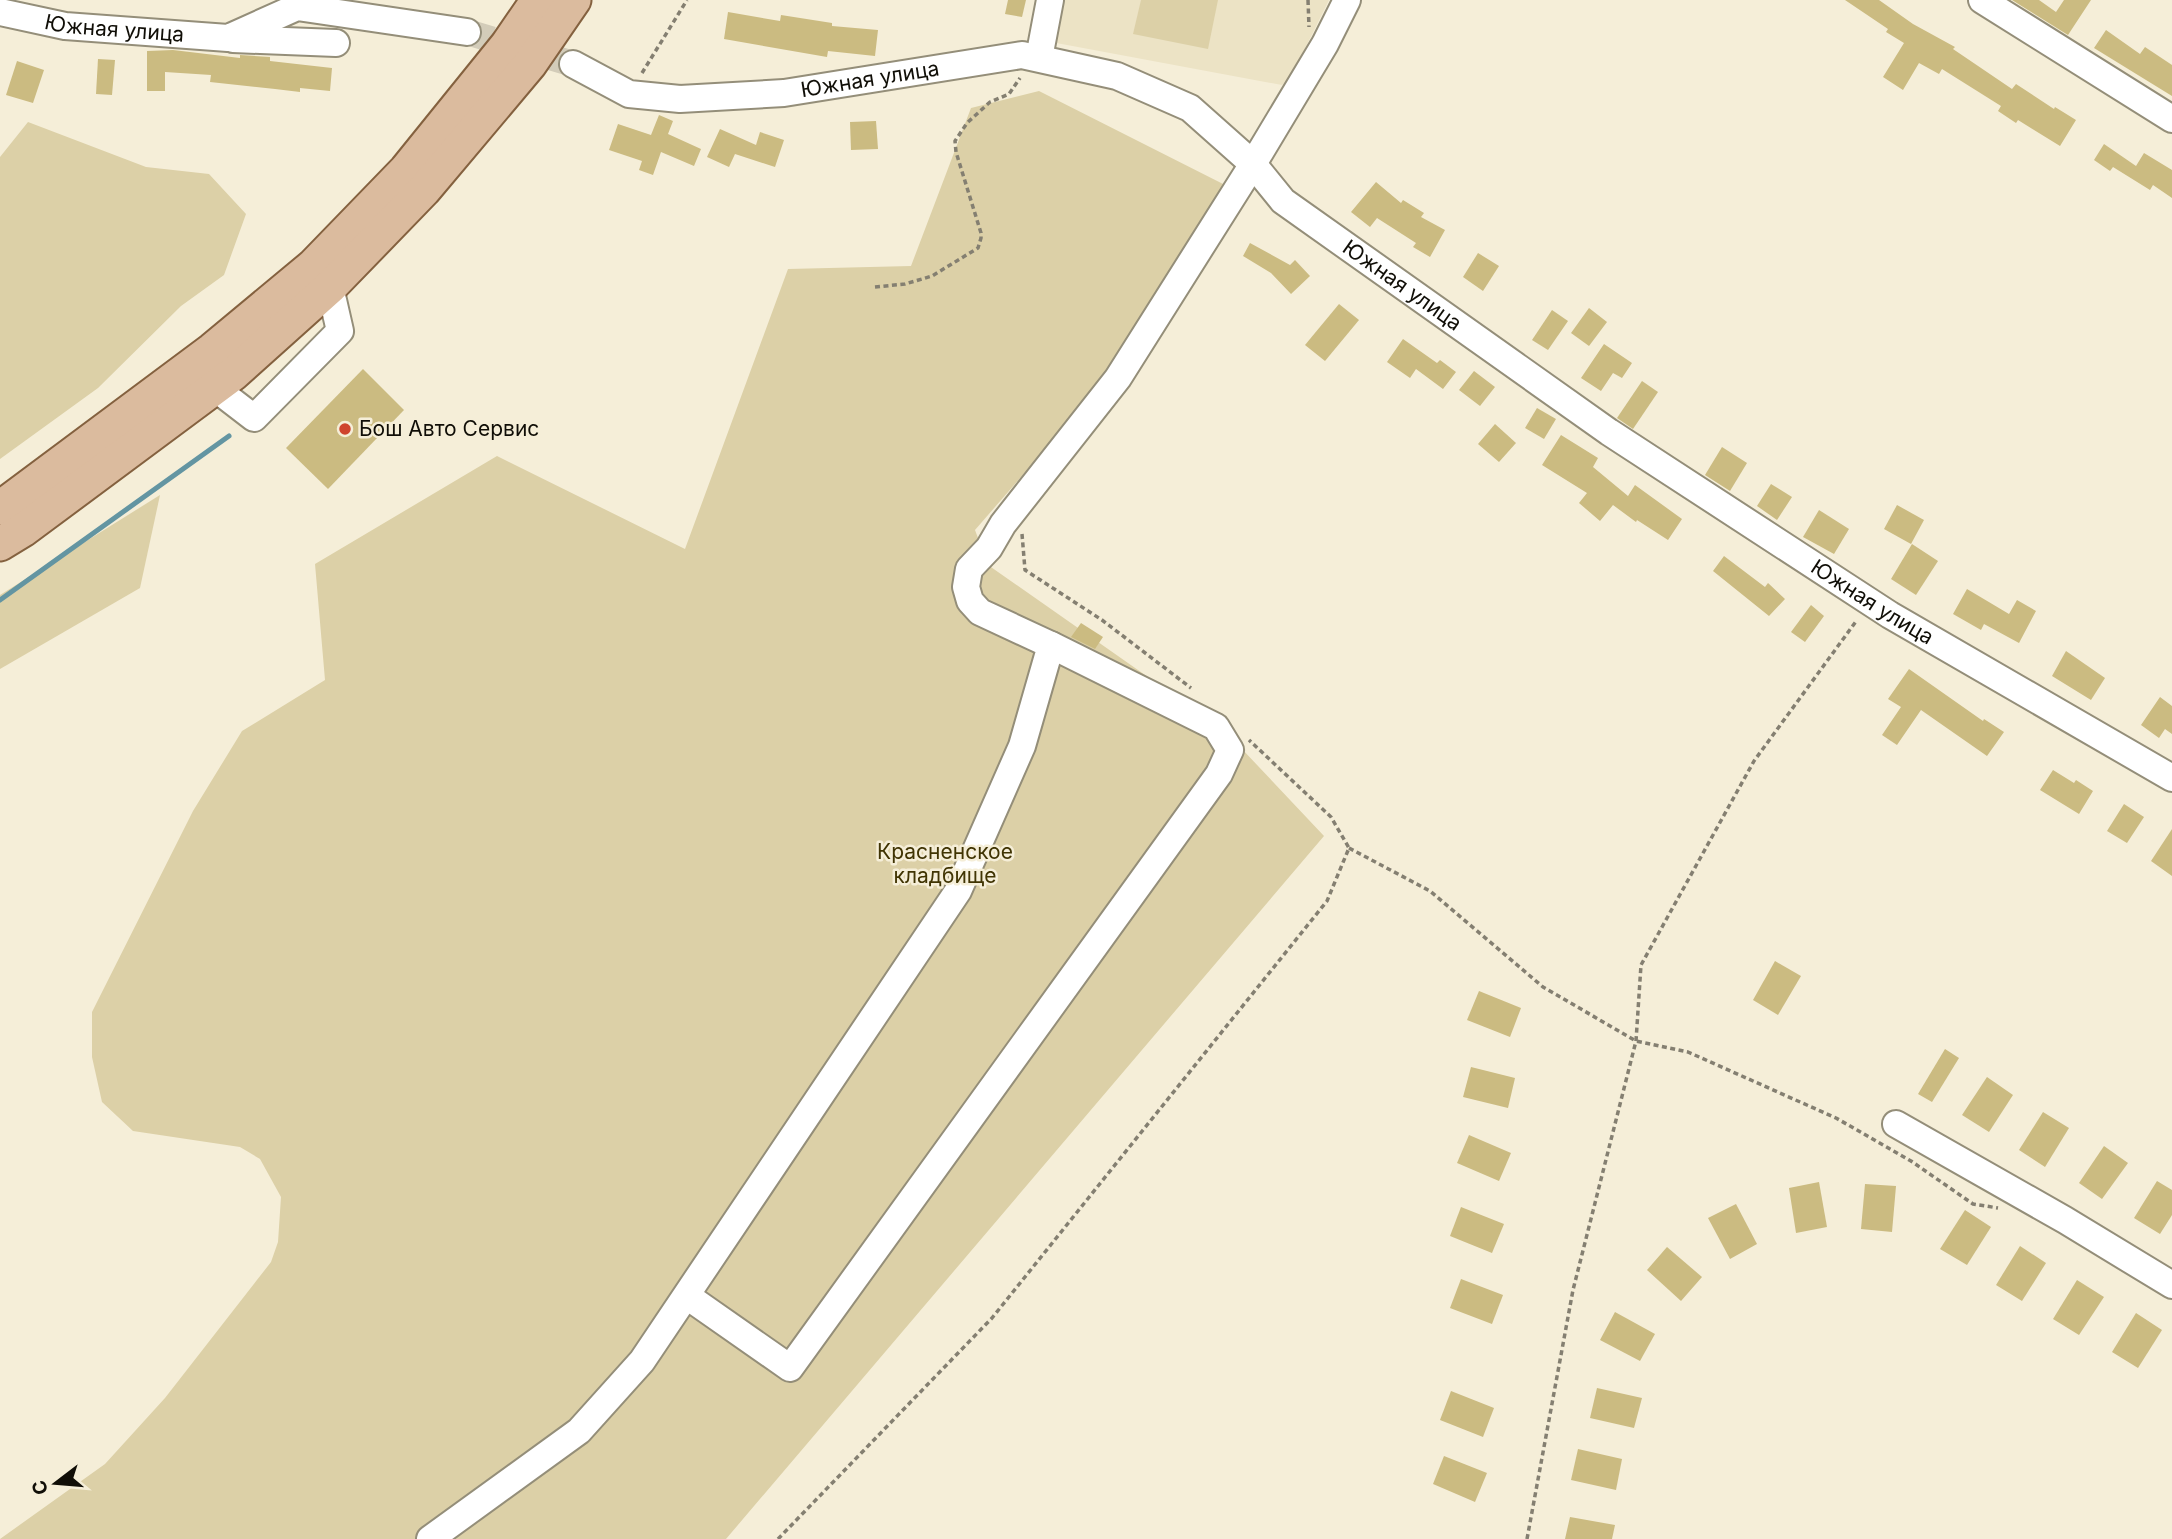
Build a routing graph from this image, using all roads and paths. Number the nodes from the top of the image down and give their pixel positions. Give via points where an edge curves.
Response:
1 (538, 0) edge
2 (574, 0) edge
3 (687, 0) edge
4 (1051, 0) edge
5 (1347, 0) edge
6 (1982, 0) edge
7 (0, 12) edge
8 (467, 32) tunnel mouth
9 (229, 38) junction
10 (336, 43) dead end
11 (1039, 58) junction
12 (573, 64) tunnel mouth
13 (629, 94) junction
14 (2172, 119) edge
15 (1253, 164) junction
16 (330, 287) junction
17 (875, 287) dead end
18 (215, 388) junction
19 (0, 508) edge
20 (0, 544) edge
21 (1871, 602) junction
22 (1051, 645) junction
23 (2172, 778) edge
24 (1349, 848) dead end
25 (1636, 1041) junction
26 (1896, 1124) dead end
27 (2008, 1210) dead end
28 (2172, 1286) edge
29 (687, 1296) junction
30 (430, 1539) edge
31 (1527, 1539) edge

1 - 19 main road via 406,170 313,266 212,350
2 - 16 main road via 530,64 424,190
3 - 13 path
4 - 11 street
5 - 15 street
6 - 14 street
7 - 9 street, Южная улица via 65,26
8 - 9 street, Южная улица via 297,7
9 - 10 street, Южная улица
11 - 13 street, Южная улица via 1022,55 784,93 680,99
11 - 15 street, Южная улица via 1117,76 1190,108
11 - 17 path via 1009,94 990,102 955,141 981,233 978,248 932,276
12 - 13 street, Южная улица
15 - 21 street, Южная улица via 1283,201 1608,432
15 - 22 street via 1118,378 969,569 966,587 980,612
16 - 18 main road
16 - 18 street via 340,331 254,418
18 - 20 main road
21 - 23 street, Южная улица
21 - 25 path via 1754,761 1641,965
22 - 29 street via 1022,746 958,891
22 - 29 street via 1216,727 1230,750 1219,774 790,1368
24 - 25 path via 1430,891 1543,987
25 - 27 path via 1688,1052 1836,1118 1973,1204
25 - 31 path via 1573,1290
26 - 28 street
29 - 30 street via 642,1361 579,1431

